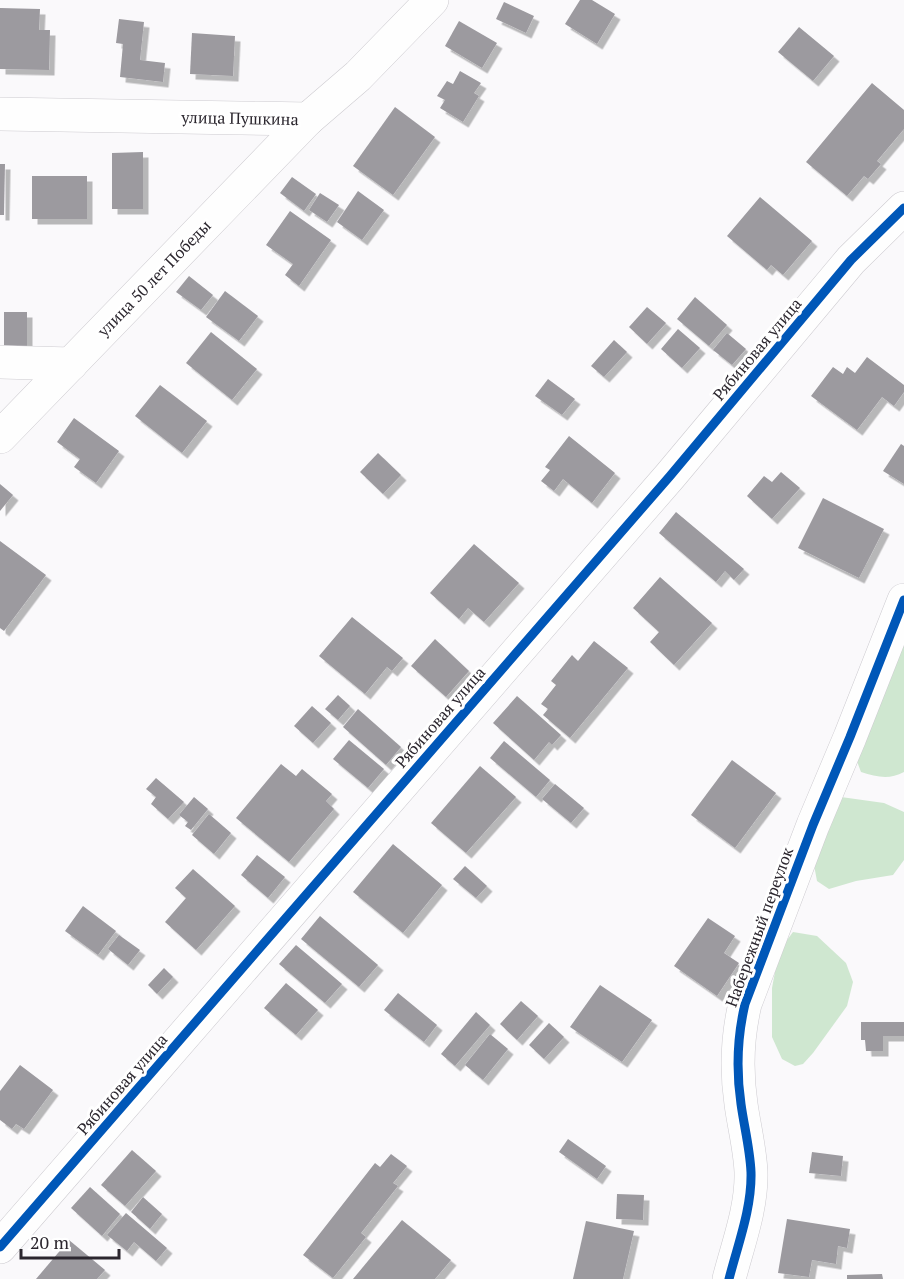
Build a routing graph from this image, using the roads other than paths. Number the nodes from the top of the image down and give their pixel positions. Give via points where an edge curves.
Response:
1 (432, 0) edge
2 (0, 114) edge
3 (308, 119) junction
4 (904, 208) edge
5 (0, 362) edge
6 (70, 364) junction
7 (0, 437) edge
8 (904, 600) edge
9 (0, 1247) edge
10 (729, 1279) edge

1 - 3 street, улица Пушкина via 358,76
2 - 3 street, улица Пушкина
3 - 6 street, улица 50 лет Победы
4 - 9 street, Рябиновая улица via 851,260 670,476
5 - 6 street
6 - 7 street, улица 50 лет Победы
8 - 10 street, Набережный переулок via 745,1004 737,1056 751,1172 749,1204

